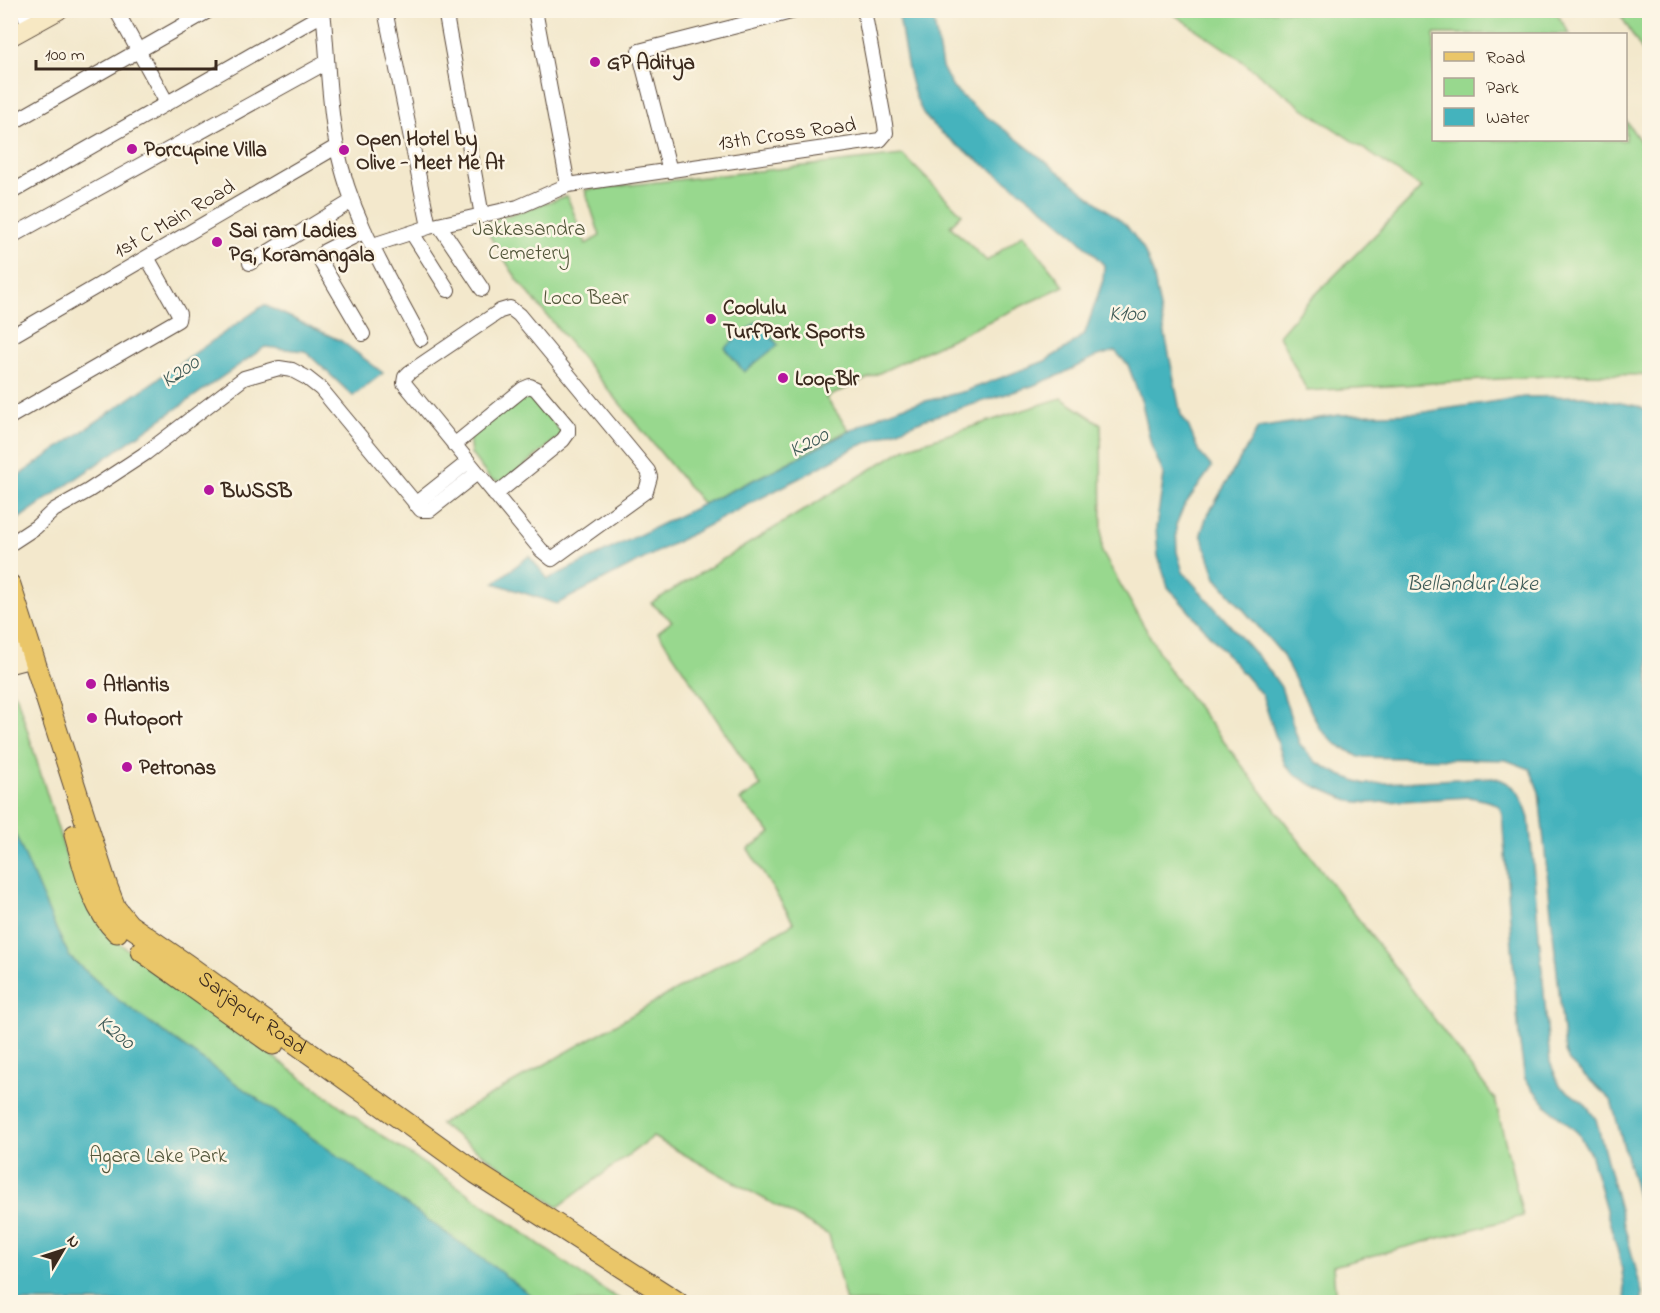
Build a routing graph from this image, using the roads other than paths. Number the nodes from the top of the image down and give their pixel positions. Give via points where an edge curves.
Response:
1 (59, 10) edge
2 (116, 10) edge
3 (210, 10) edge
4 (385, 10) edge
5 (445, 10) edge
6 (535, 10) edge
7 (799, 10) edge
8 (864, 10) edge
9 (323, 12) edge
10 (26, 18) edge
11 (10, 37) edge
12 (138, 52) junction
13 (327, 62) junction
14 (167, 104) junction
15 (10, 124) edge
16 (336, 147) junction
17 (670, 171) junction
18 (568, 185) junction
19 (10, 193) edge
20 (352, 201) junction
21 (483, 216) junction
22 (434, 226) junction
23 (412, 233) junction
24 (10, 237) edge
25 (368, 237) junction
26 (148, 259) junction
27 (250, 263) dead end
28 (482, 289) dead end
29 (448, 290) dead end
30 (363, 334) dead end
31 (10, 337) edge
32 (421, 339) dead end
33 (10, 417) edge
34 (454, 446) junction
35 (468, 462) junction
36 (477, 473) junction
37 (495, 495) junction
38 (415, 504) junction
39 (10, 544) edge
40 (10, 585) edge
41 (18, 650) edge
42 (416, 1138) junction
43 (649, 1302) edge
44 (677, 1302) edge

1 - 10 street
2 - 12 street
3 - 12 street
4 - 22 street
5 - 21 street
6 - 18 street
7 - 17 street via 639,51
8 - 17 street, 13th Cross Road via 885,124 886,133 880,140
9 - 13 street
9 - 14 street
10 - 11 street
12 - 14 street
12 - 15 street
13 - 16 street
13 - 24 street via 232,123
14 - 19 street
16 - 20 street
16 - 26 street, 1st C Main Road
17 - 18 street, 13th Cross Road
18 - 21 street, 13th Cross Road via 518,207
20 - 25 street
20 - 27 street
21 - 22 street, 13th Cross Road
22 - 23 street, 13th Cross Road
22 - 28 street
23 - 25 street, 13th Cross Road via 376,244
23 - 29 street
25 - 30 street, 13th Cross Road via 325,251 320,257
25 - 32 street
26 - 31 street, 1st C Main Road
26 - 33 street via 178,320
34 - 35 street
34 - 37 street via 530,386 568,427 563,440
34 - 37 street via 406,387 405,377 510,308 650,477 646,491 552,559
35 - 36 street
35 - 38 street
36 - 37 street
36 - 38 street via 430,510 421,510
38 - 39 street via 321,389 292,370 279,368 244,378 146,453 54,510
40 - 41 main road, Sarjapur Road
41 - 42 main road, Sarjapur Road via 94,897 104,918 141,951
42 - 43 main road, Sarjapur Road via 467,1182
42 - 44 main road, Sarjapur Road

